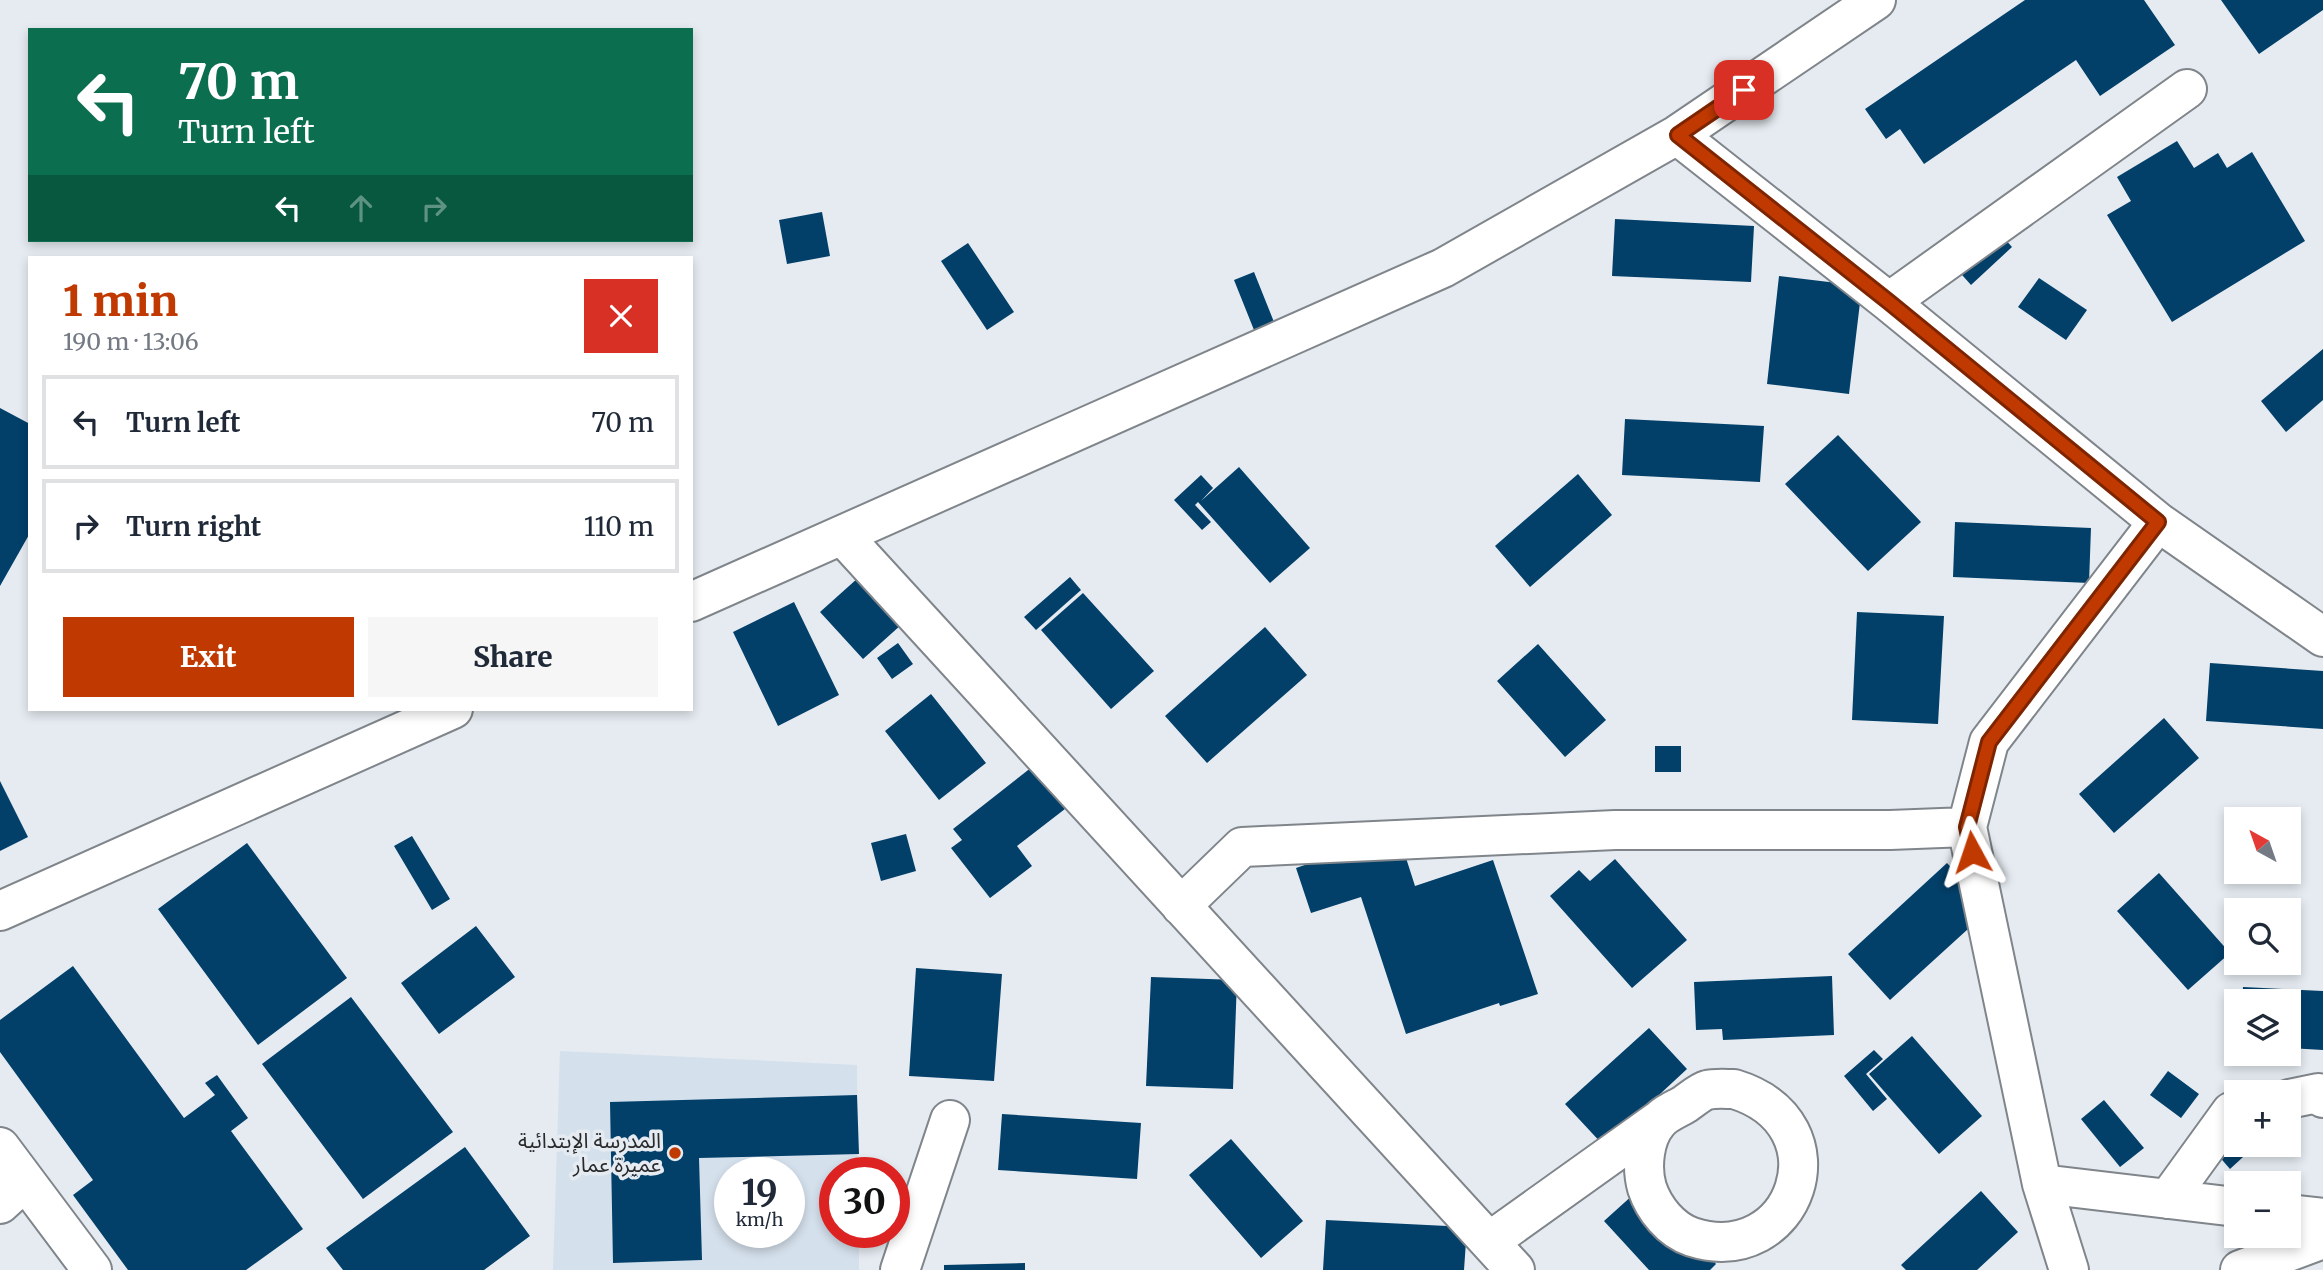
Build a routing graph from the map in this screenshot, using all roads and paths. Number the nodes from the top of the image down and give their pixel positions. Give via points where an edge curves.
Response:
1 (1876, 0) edge
2 (2187, 89) dead end
3 (1678, 135) junction
4 (1889, 302) junction
5 (2158, 522) junction
6 (842, 535) junction
7 (693, 601) edge
8 (2323, 637) edge
9 (449, 711) edge
10 (1967, 827) junction
11 (1181, 906) junction
12 (0, 911) edge
13 (2301, 1097) edge
14 (2323, 1098) edge
15 (950, 1120) dead end
16 (1658, 1121) junction
17 (2224, 1122) edge
18 (0, 1147) edge
19 (2042, 1184) junction
20 (12, 1193) edge
21 (2168, 1199) junction
22 (2224, 1206) edge
23 (2301, 1215) edge
24 (2323, 1218) edge
25 (2323, 1239) edge
26 (1490, 1241) junction
27 (1704, 1256) edge
28 (92, 1270) edge
29 (900, 1270) edge
30 (1515, 1270) edge
31 (2069, 1270) edge
32 (2240, 1270) edge

1 - 3 street
2 - 4 street
3 - 4 street
3 - 6 street via 1443,268
4 - 5 street
5 - 8 street
5 - 10 street via 1989,742
6 - 7 street
6 - 11 street
9 - 12 street
10 - 11 street via 1615,830 1242,847
10 - 19 street
11 - 26 street
13 - 14 street via 2318,1093
15 - 29 street
16 - 26 street
16 - 27 street via 1646,1145 1646,1186 1657,1210
16 - 27 street via 1707,1090 1734,1089 1774,1109 1790,1130 1798,1176 1790,1202 1760,1233
17 - 21 street
18 - 20 street
19 - 21 street
19 - 31 street
20 - 28 street
21 - 22 street
23 - 24 street
25 - 32 street
26 - 30 street

